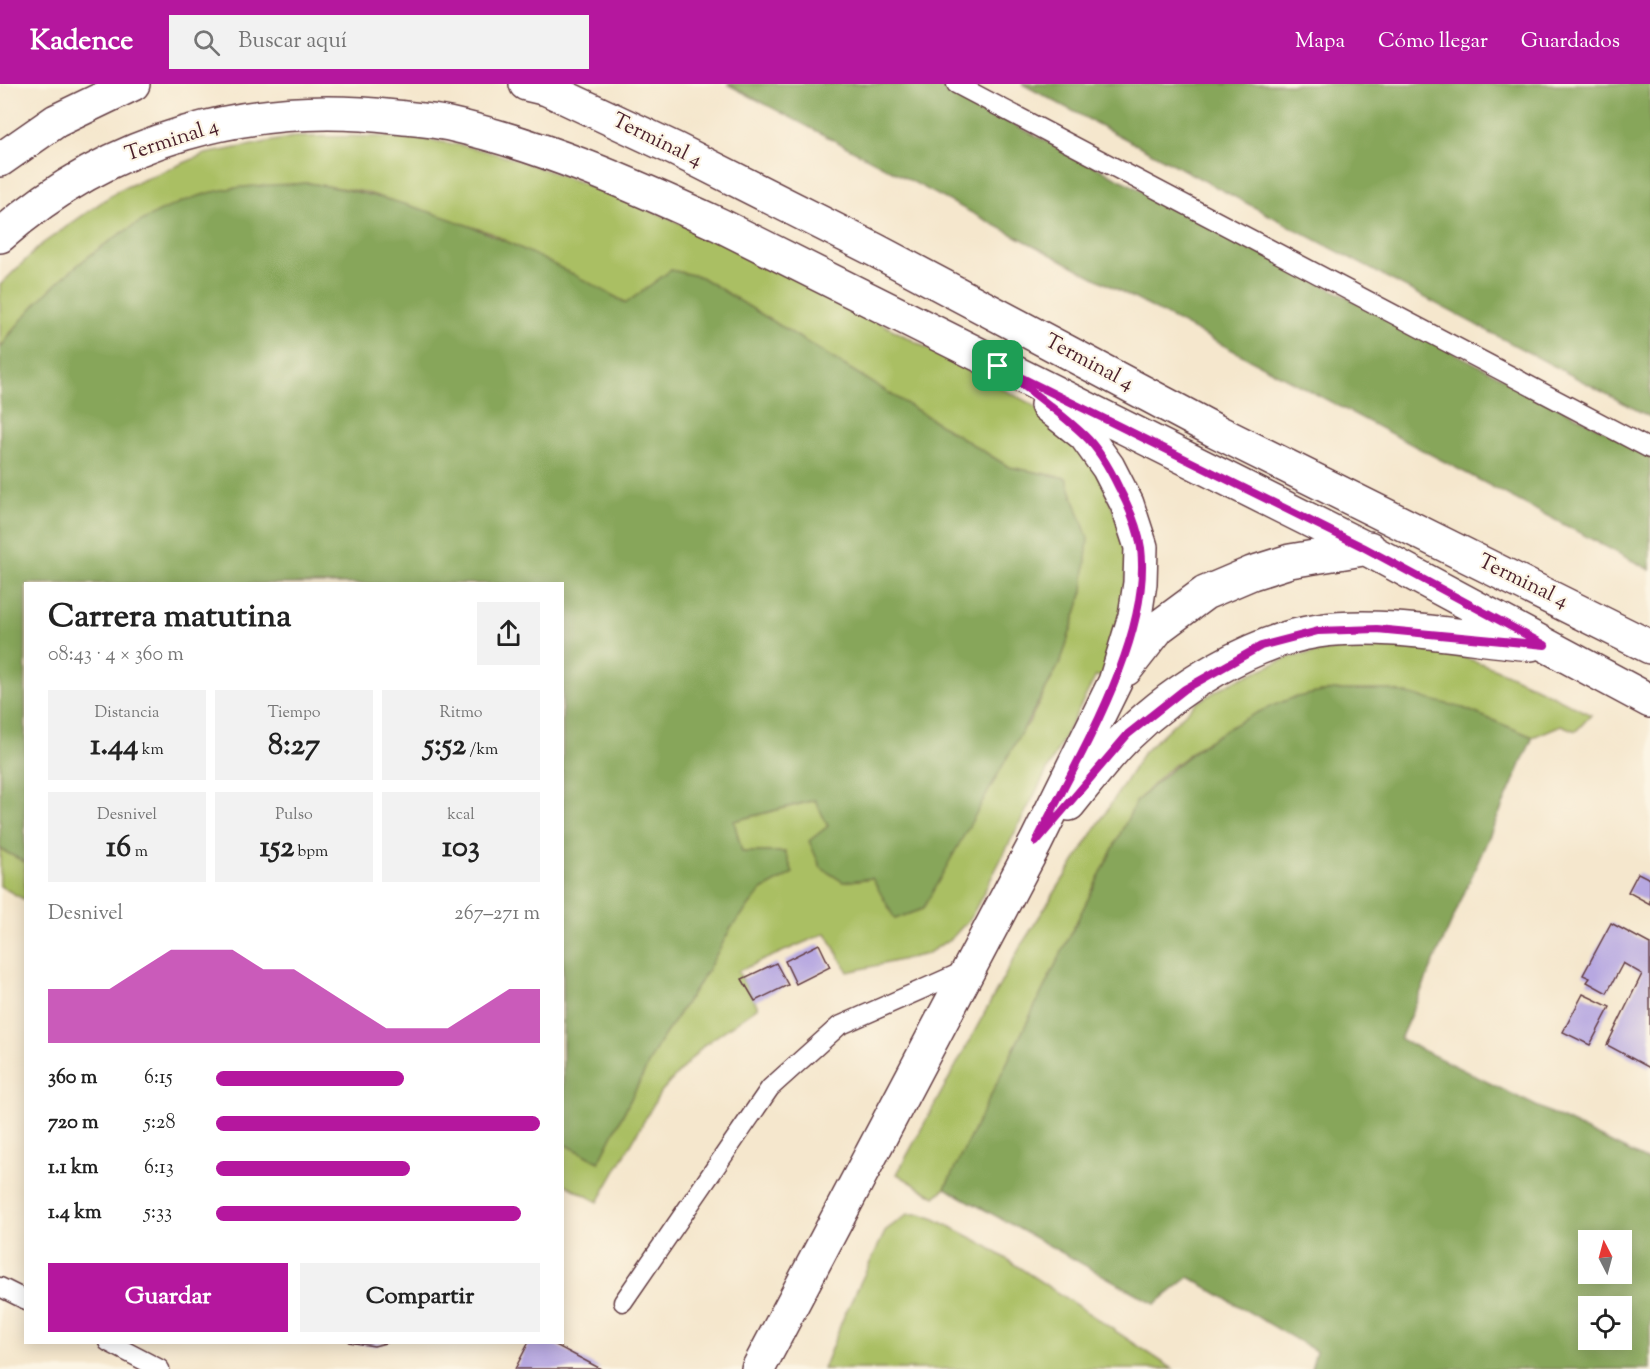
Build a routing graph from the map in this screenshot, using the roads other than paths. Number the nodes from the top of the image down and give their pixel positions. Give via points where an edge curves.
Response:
1 (133, 84) edge
2 (956, 84) edge
3 (537, 86) edge
4 (0, 160) edge
5 (0, 236) edge
6 (998, 366) junction
7 (1650, 449) edge
8 (1363, 547) junction
9 (1451, 548) junction
10 (1545, 645) junction
11 (1650, 647) edge
12 (1115, 682) junction
13 (1650, 701) edge
14 (1036, 842) junction
15 (969, 969) junction
16 (0, 1287) edge
17 (24, 1299) edge
18 (623, 1302) dead end
19 (112, 1344) edge
20 (160, 1369) edge
21 (758, 1369) edge

1 - 4 street via 56,121
2 - 7 lane
3 - 9 street, Terminal 4 via 696,159 1224,435
5 - 6 street, Terminal 4 via 79,177 138,148 206,126 287,114 357,113 447,123 519,142 646,191
6 - 8 street
6 - 12 street via 1085,435 1108,467 1127,504 1141,547 1140,583 1135,616
8 - 9 street
8 - 10 street
8 - 12 street via 1290,561 1205,593 1159,627
9 - 11 street, Terminal 4
10 - 13 street
10 - 14 street via 1377,629 1318,631 1261,646 1185,689 1128,734
12 - 14 street
14 - 15 street
15 - 18 lane via 839,1026 770,1088
15 - 21 street
16 - 17 lane
19 - 20 lane

